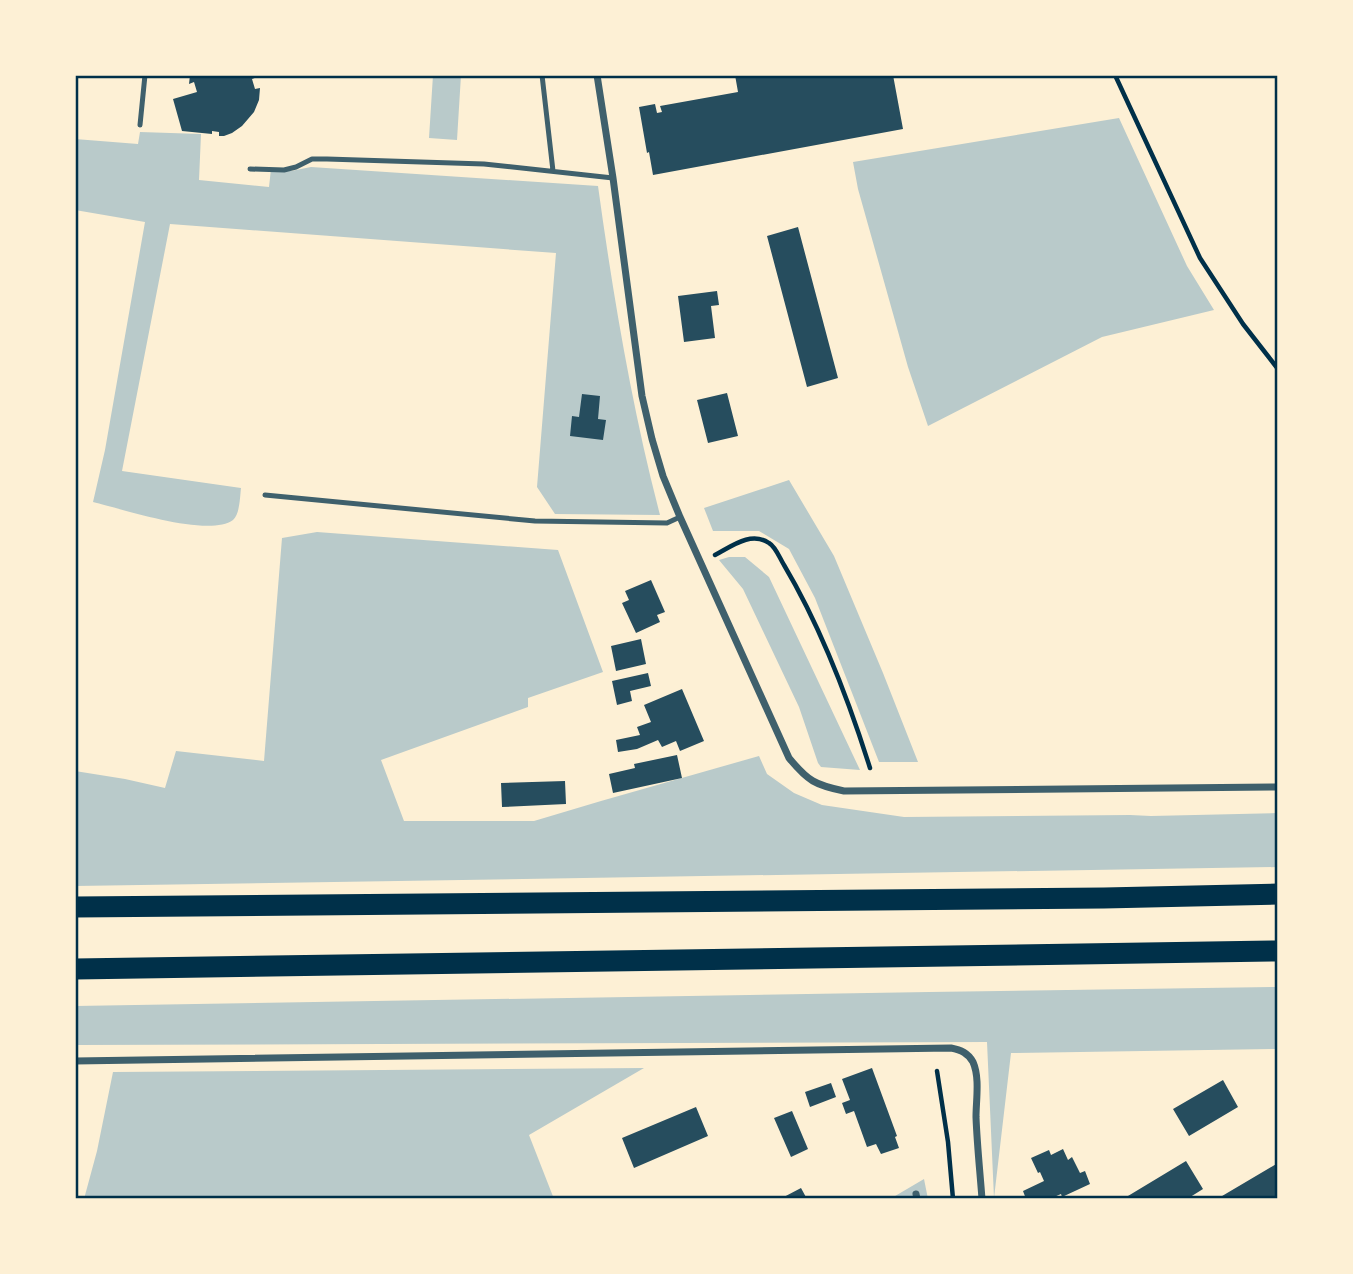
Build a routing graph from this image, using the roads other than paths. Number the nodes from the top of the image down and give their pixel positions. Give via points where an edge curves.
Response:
1 (145, 75) edge
2 (542, 75) edge
3 (597, 75) edge
4 (141, 125) dead end
5 (250, 169) dead end
6 (553, 171) junction
7 (613, 178) junction
8 (265, 495) dead end
9 (680, 517) junction
10 (1278, 787) edge
11 (1278, 894) edge
12 (75, 907) edge
13 (1278, 951) edge
14 (75, 969) edge
15 (75, 1061) edge
16 (982, 1199) edge

1 - 4 lane
2 - 6 lane
3 - 7 street
5 - 6 lane via 284,170 312,159 327,159
6 - 7 lane
7 - 9 street via 642,396 663,476
8 - 9 lane via 535,521 667,523
9 - 10 street via 789,758 804,776 823,786 844,791
11 - 12 highway
13 - 14 highway
15 - 16 street via 951,1048 964,1051 973,1063

